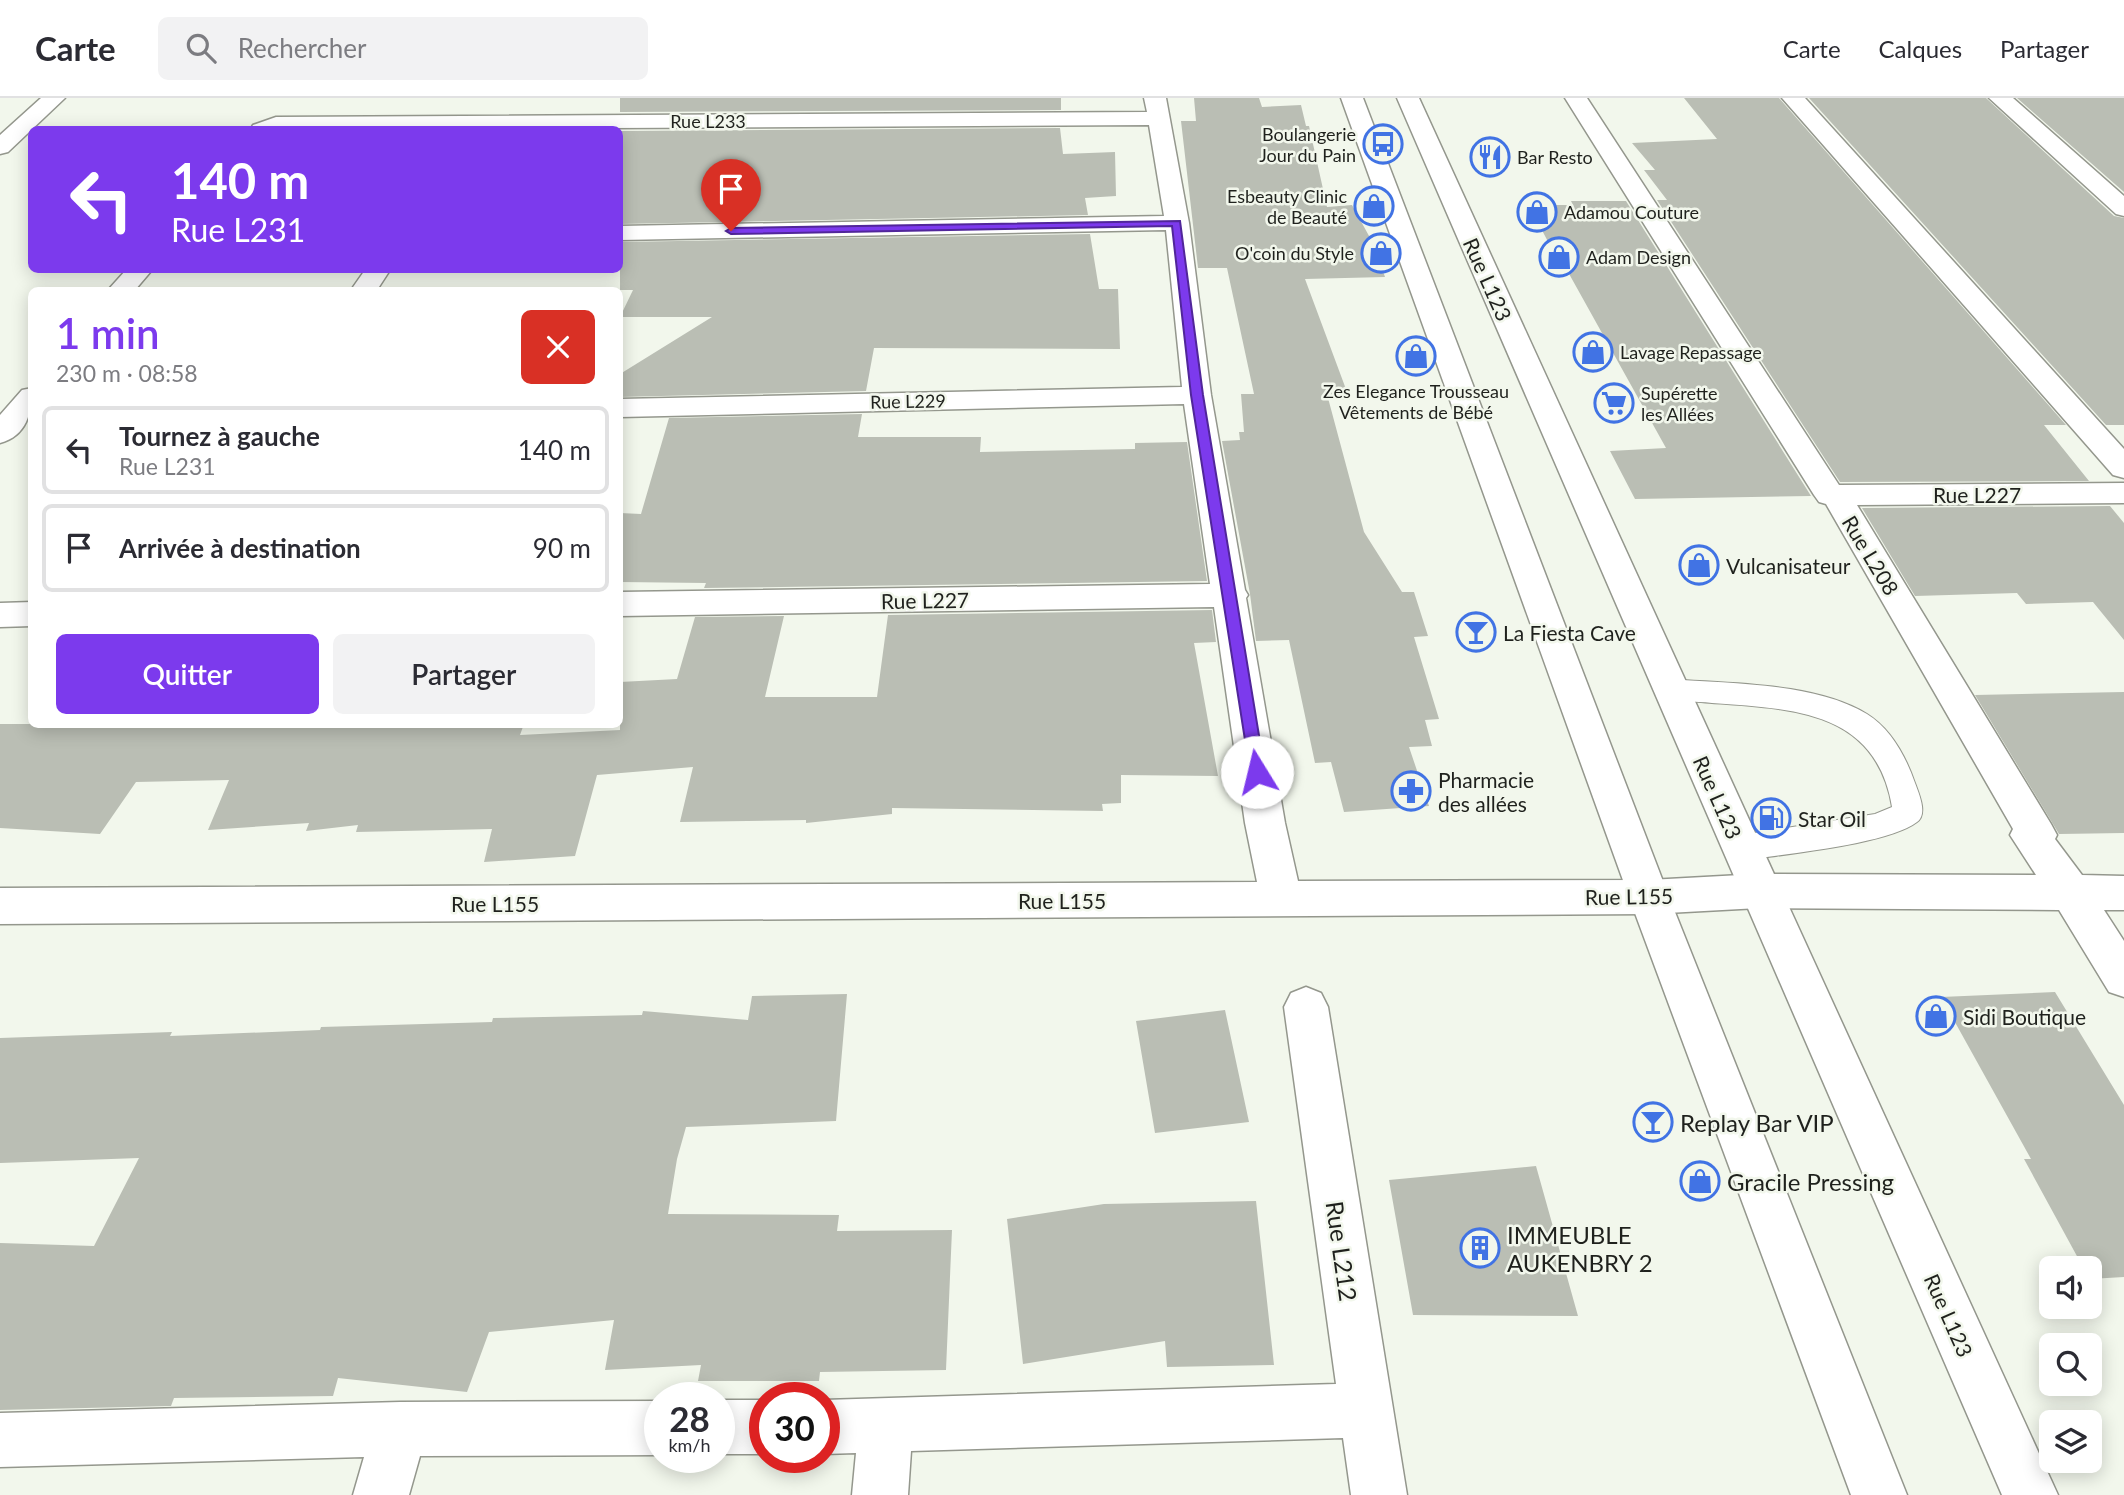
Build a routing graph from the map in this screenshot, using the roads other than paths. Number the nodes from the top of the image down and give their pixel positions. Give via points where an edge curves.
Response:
1 (54, 98) edge
2 (1352, 98) edge
3 (1408, 98) edge
4 (1576, 98) edge
5 (1793, 98) edge
6 (2000, 98) edge
7 (1156, 108) edge
8 (271, 126) edge
9 (470, 126) edge
10 (0, 147) edge
11 (2124, 209) edge
12 (1177, 223) junction
13 (623, 233) edge
14 (136, 273) edge
15 (124, 287) edge
16 (1197, 395) junction
17 (28, 401) edge
18 (623, 408) edge
19 (0, 433) edge
20 (2124, 468) edge
21 (2124, 493) edge
22 (1830, 495) junction
23 (1231, 595) junction
24 (623, 604) edge
25 (28, 614) edge
26 (0, 615) edge
27 (1669, 689) junction
28 (1741, 848) junction
29 (1759, 891) junction
30 (2071, 893) junction
31 (2124, 893) edge
32 (1649, 897) junction
33 (1281, 898) junction
34 (0, 906) edge
35 (2124, 978) edge
36 (1306, 1007) dead end
37 (1365, 1410) junction
38 (840, 1427) edge
39 (885, 1427) junction
40 (644, 1428) edge
41 (400, 1429) junction
42 (0, 1440) edge
43 (381, 1495) edge
44 (880, 1495) edge
45 (1379, 1495) edge
46 (1879, 1495) edge
47 (2030, 1495) edge

1 - 10 street
2 - 32 street
3 - 27 street, Rue L123
4 - 22 street, Rue L208
5 - 20 street
6 - 11 street
7 - 9 street, Rue L233
7 - 12 street
8 - 9 street, Rue L233
12 - 13 street
12 - 16 street
14 - 15 street
16 - 18 street, Rue L229
16 - 23 street
17 - 19 street
21 - 22 street, Rue L227
22 - 30 street, Rue L208 via 1836,495 2038,835 2030,835
23 - 24 street, Rue L227
23 - 33 street
25 - 26 street
27 - 28 street, Rue L123
27 - 28 lane via 1792,702 1856,722 1875,737 1905,789 1908,813 1879,826
28 - 29 street, Rue L123
29 - 30 street, Rue L155
29 - 32 street, Rue L155
29 - 47 street, Rue L123
30 - 31 street, Rue L155
30 - 35 street, Rue L208
32 - 33 street, Rue L155
32 - 46 street
33 - 34 street, Rue L155
36 - 37 street, Rue L212
37 - 39 street
37 - 45 street, Rue L212
38 - 39 street
39 - 44 street
40 - 41 street
41 - 42 street
41 - 43 street

